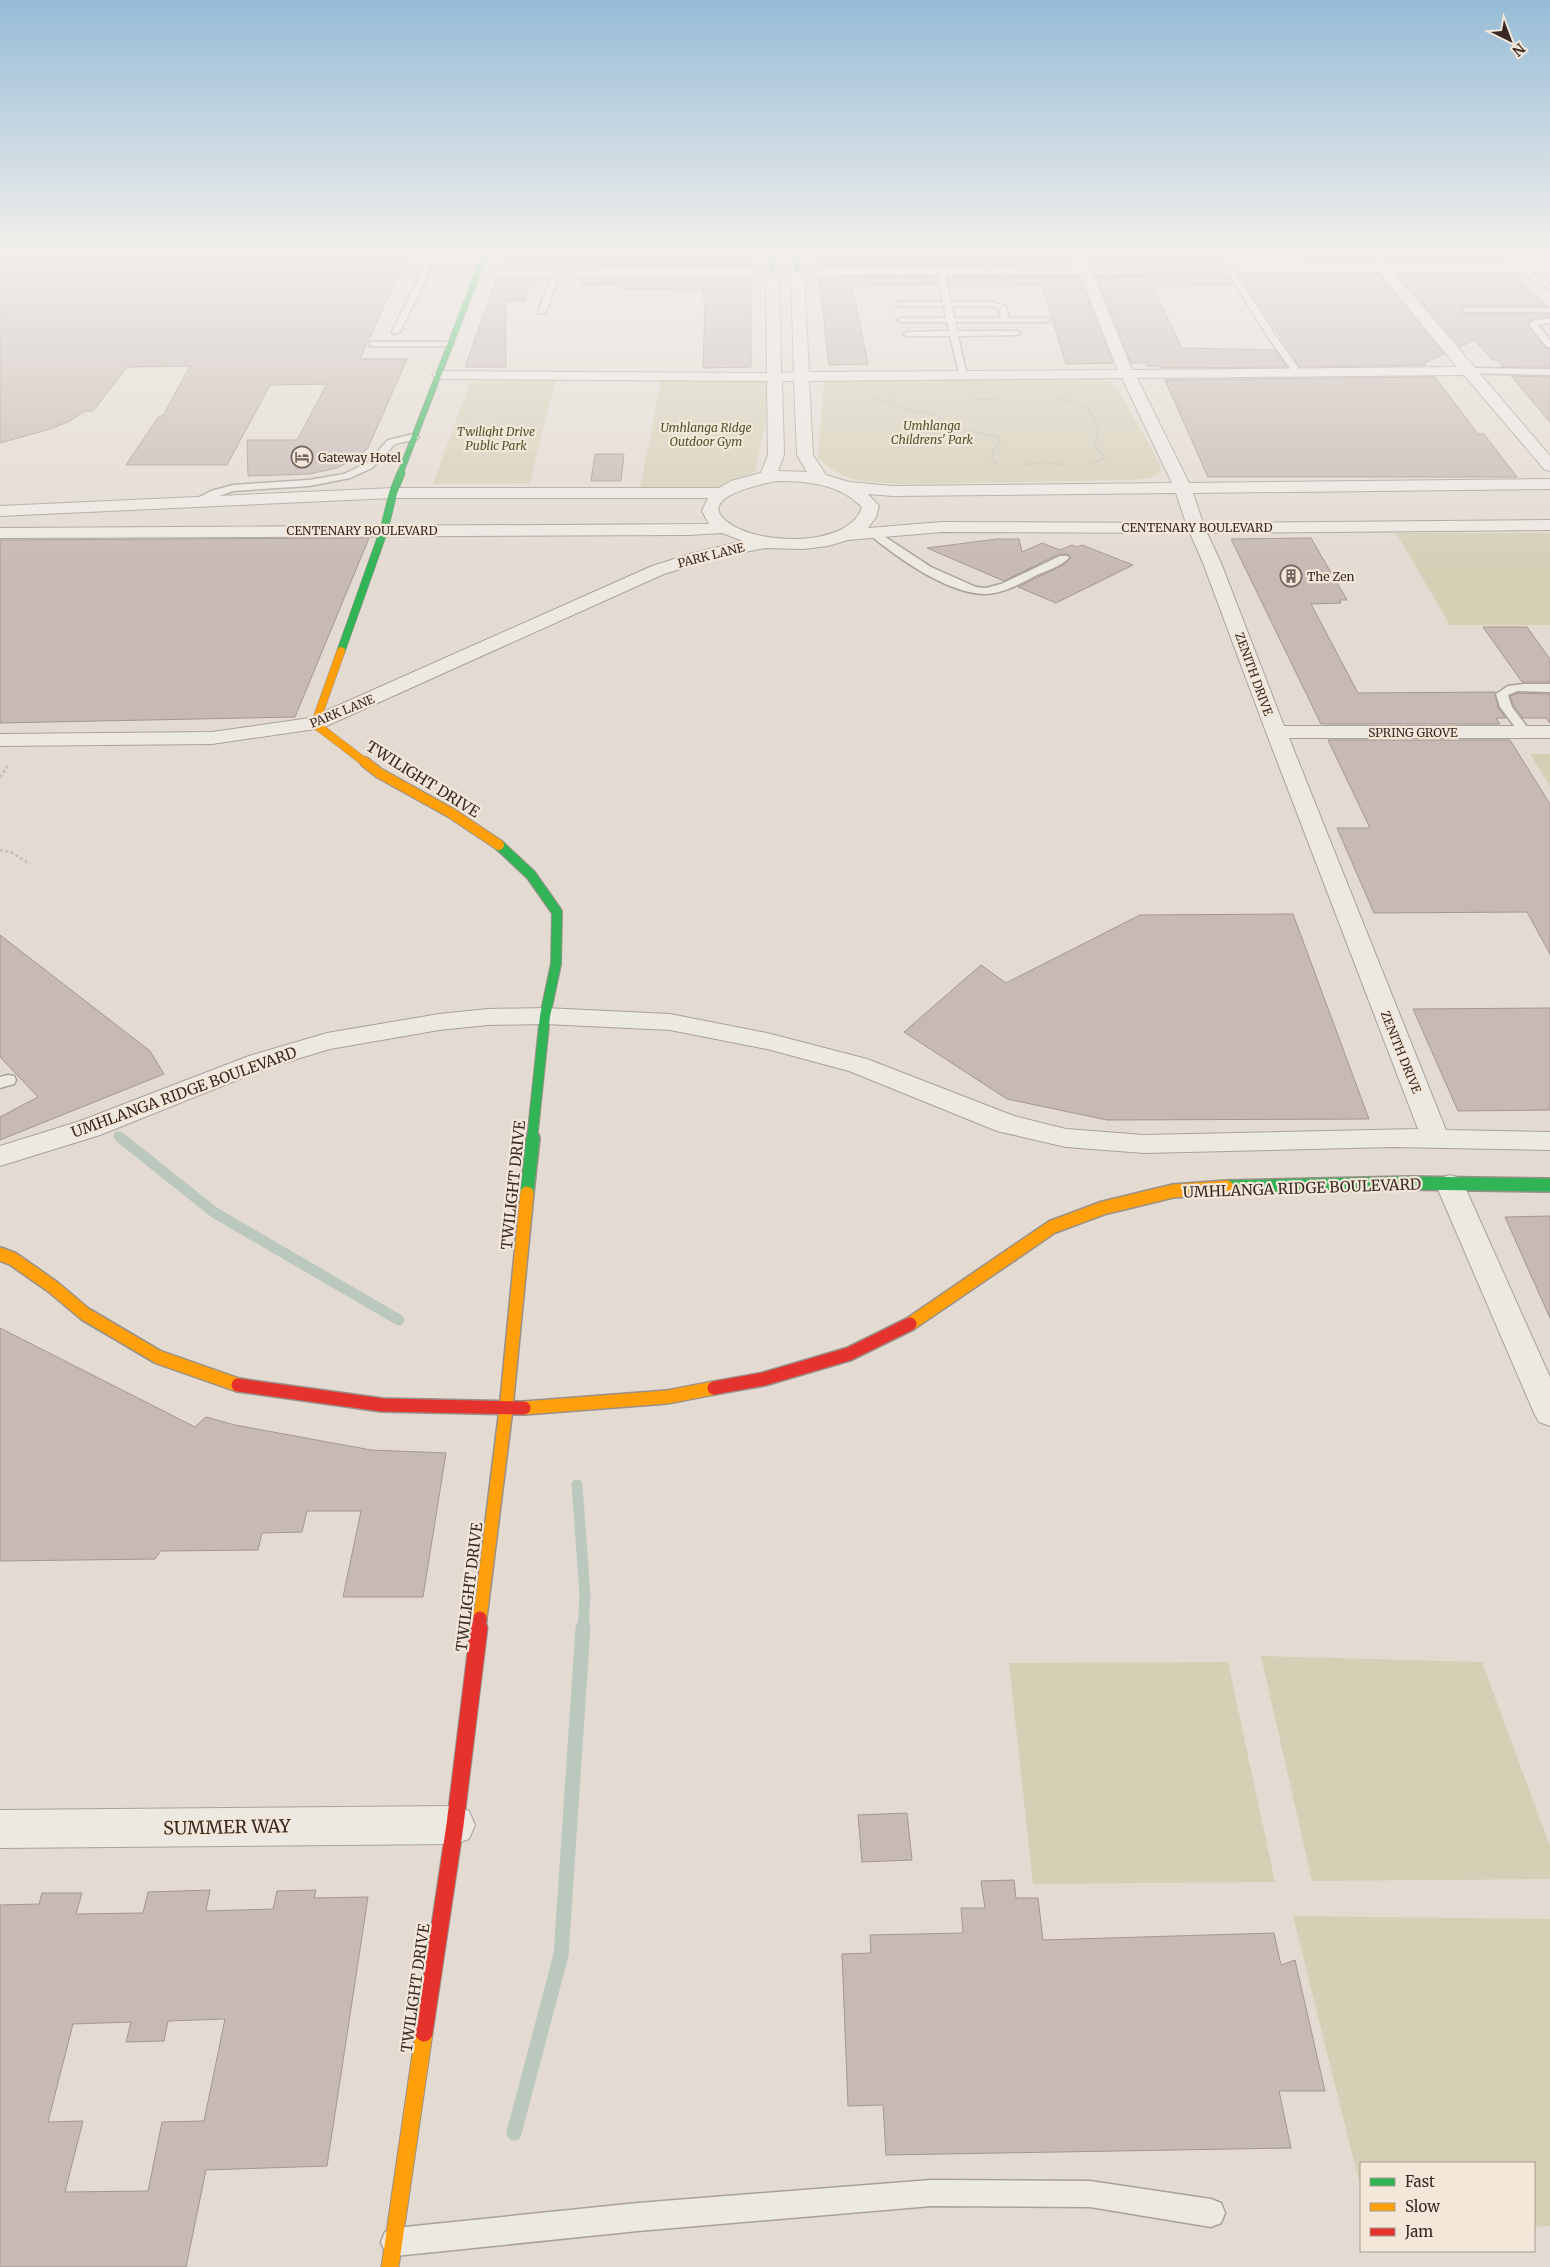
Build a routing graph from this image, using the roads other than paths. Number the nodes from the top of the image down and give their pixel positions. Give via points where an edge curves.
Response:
1 (445, 358) edge
2 (774, 358) edge
3 (801, 358) edge
4 (960, 358) edge
5 (1121, 358) edge
6 (1287, 358) edge
7 (1457, 358) edge
8 (1468, 371) junction
9 (1550, 372) edge
10 (1298, 373) junction
11 (1127, 374) junction
12 (439, 375) junction
13 (963, 376) junction
14 (775, 377) junction
15 (802, 377) junction
16 (414, 437) junction
17 (1550, 466) edge
18 (767, 478) junction
19 (820, 479) junction
20 (1550, 484) edge
21 (850, 487) junction
22 (1183, 488) junction
23 (392, 493) junction
24 (722, 493) junction
25 (196, 501) junction
26 (0, 510) edge
27 (1550, 525) edge
28 (1196, 528) junction
29 (384, 530) junction
30 (649, 530) junction
31 (726, 530) junction
32 (873, 532) junction
33 (0, 533) edge
34 (845, 535) junction
35 (765, 542) junction
36 (681, 555) junction
37 (1064, 558) dead end
38 (658, 570) junction
39 (1550, 688) edge
40 (315, 724) junction
41 (1276, 732) junction
42 (1525, 732) junction
43 (1550, 732) edge
44 (0, 740) edge
45 (545, 1016) junction
46 (1436, 1139) junction
47 (1550, 1141) edge
48 (0, 1156) edge
49 (1450, 1185) junction
50 (1550, 1186) edge
51 (0, 1254) edge
52 (506, 1409) junction
53 (1550, 1413) edge
54 (455, 1825) junction
55 (0, 1829) edge
56 (1212, 2213) dead end
57 (392, 2254) edge

1 - 12 street
2 - 14 street
3 - 15 street
4 - 13 lane
5 - 11 street, ZENITH DRIVE
6 - 10 lane
7 - 8 street
8 - 9 lane
8 - 10 street
8 - 17 street
10 - 11 street
11 - 13 street
11 - 22 street, ZENITH DRIVE
12 - 14 street
12 - 16 street
13 - 15 street
14 - 15 street
14 - 18 street via 776,455
15 - 19 street via 805,455
16 - 23 street
16 - 25 lane via 387,444 371,464 346,476 297,484 232,487
18 - 19 street
18 - 24 street via 741,484
19 - 21 street
20 - 22 street
21 - 22 street via 893,491
21 - 34 street via 871,506 870,517 861,527
22 - 28 street, ZENITH DRIVE
23 - 24 street
23 - 25 street
23 - 29 street
24 - 31 street via 713,502 711,511
25 - 26 street
27 - 28 street, CENTENARY BOULEVARD
28 - 32 street, CENTENARY BOULEVARD via 942,527
28 - 41 street, ZENITH DRIVE
29 - 30 street, CENTENARY BOULEVARD
29 - 33 street, CENTENARY BOULEVARD
29 - 40 street
30 - 31 street, CENTENARY BOULEVARD
30 - 36 street, PARK LANE via 680,545
31 - 35 street, CENTENARY BOULEVARD
31 - 36 street, PARK LANE
32 - 34 street, CENTENARY BOULEVARD
32 - 37 lane via 884,543 956,585 977,591 1005,585
34 - 35 street via 802,543
35 - 38 street, PARK LANE via 711,553
36 - 38 street, PARK LANE
38 - 40 street, PARK LANE
39 - 42 lane via 1520,688 1502,694 1506,707
40 - 44 street, PARK LANE via 164,740
40 - 45 street, TWILIGHT DRIVE via 379,773 500,845 531,875 557,912 556,964
41 - 42 street, SPRING GROVE
41 - 46 street, ZENITH DRIVE
42 - 43 street, SPRING GROVE
45 - 46 street, UMHLANGA RIDGE BOULEVARD via 670,1022 767,1040 858,1066 1007,1124 1066,1138 1144,1144
45 - 48 street, UMHLANGA RIDGE BOULEVARD via 439,1022 327,1041 258,1062 90,1128
45 - 52 street, TWILIGHT DRIVE
46 - 47 street, UMHLANGA RIDGE BOULEVARD
49 - 50 street, UMHLANGA RIDGE BOULEVARD
49 - 52 street, UMHLANGA RIDGE BOULEVARD via 1410,1183 1228,1188 1173,1192 1103,1208 1052,1228 910,1324 849,1354 764,1379 666,1397
49 - 53 street
51 - 52 street, UMHLANGA RIDGE BOULEVARD via 45,1281 85,1314 158,1356 243,1387 382,1405
52 - 54 street, TWILIGHT DRIVE
54 - 55 street, SUMMER WAY
54 - 57 street, TWILIGHT DRIVE
56 - 57 lane via 1090,2194 931,2193 638,2217

